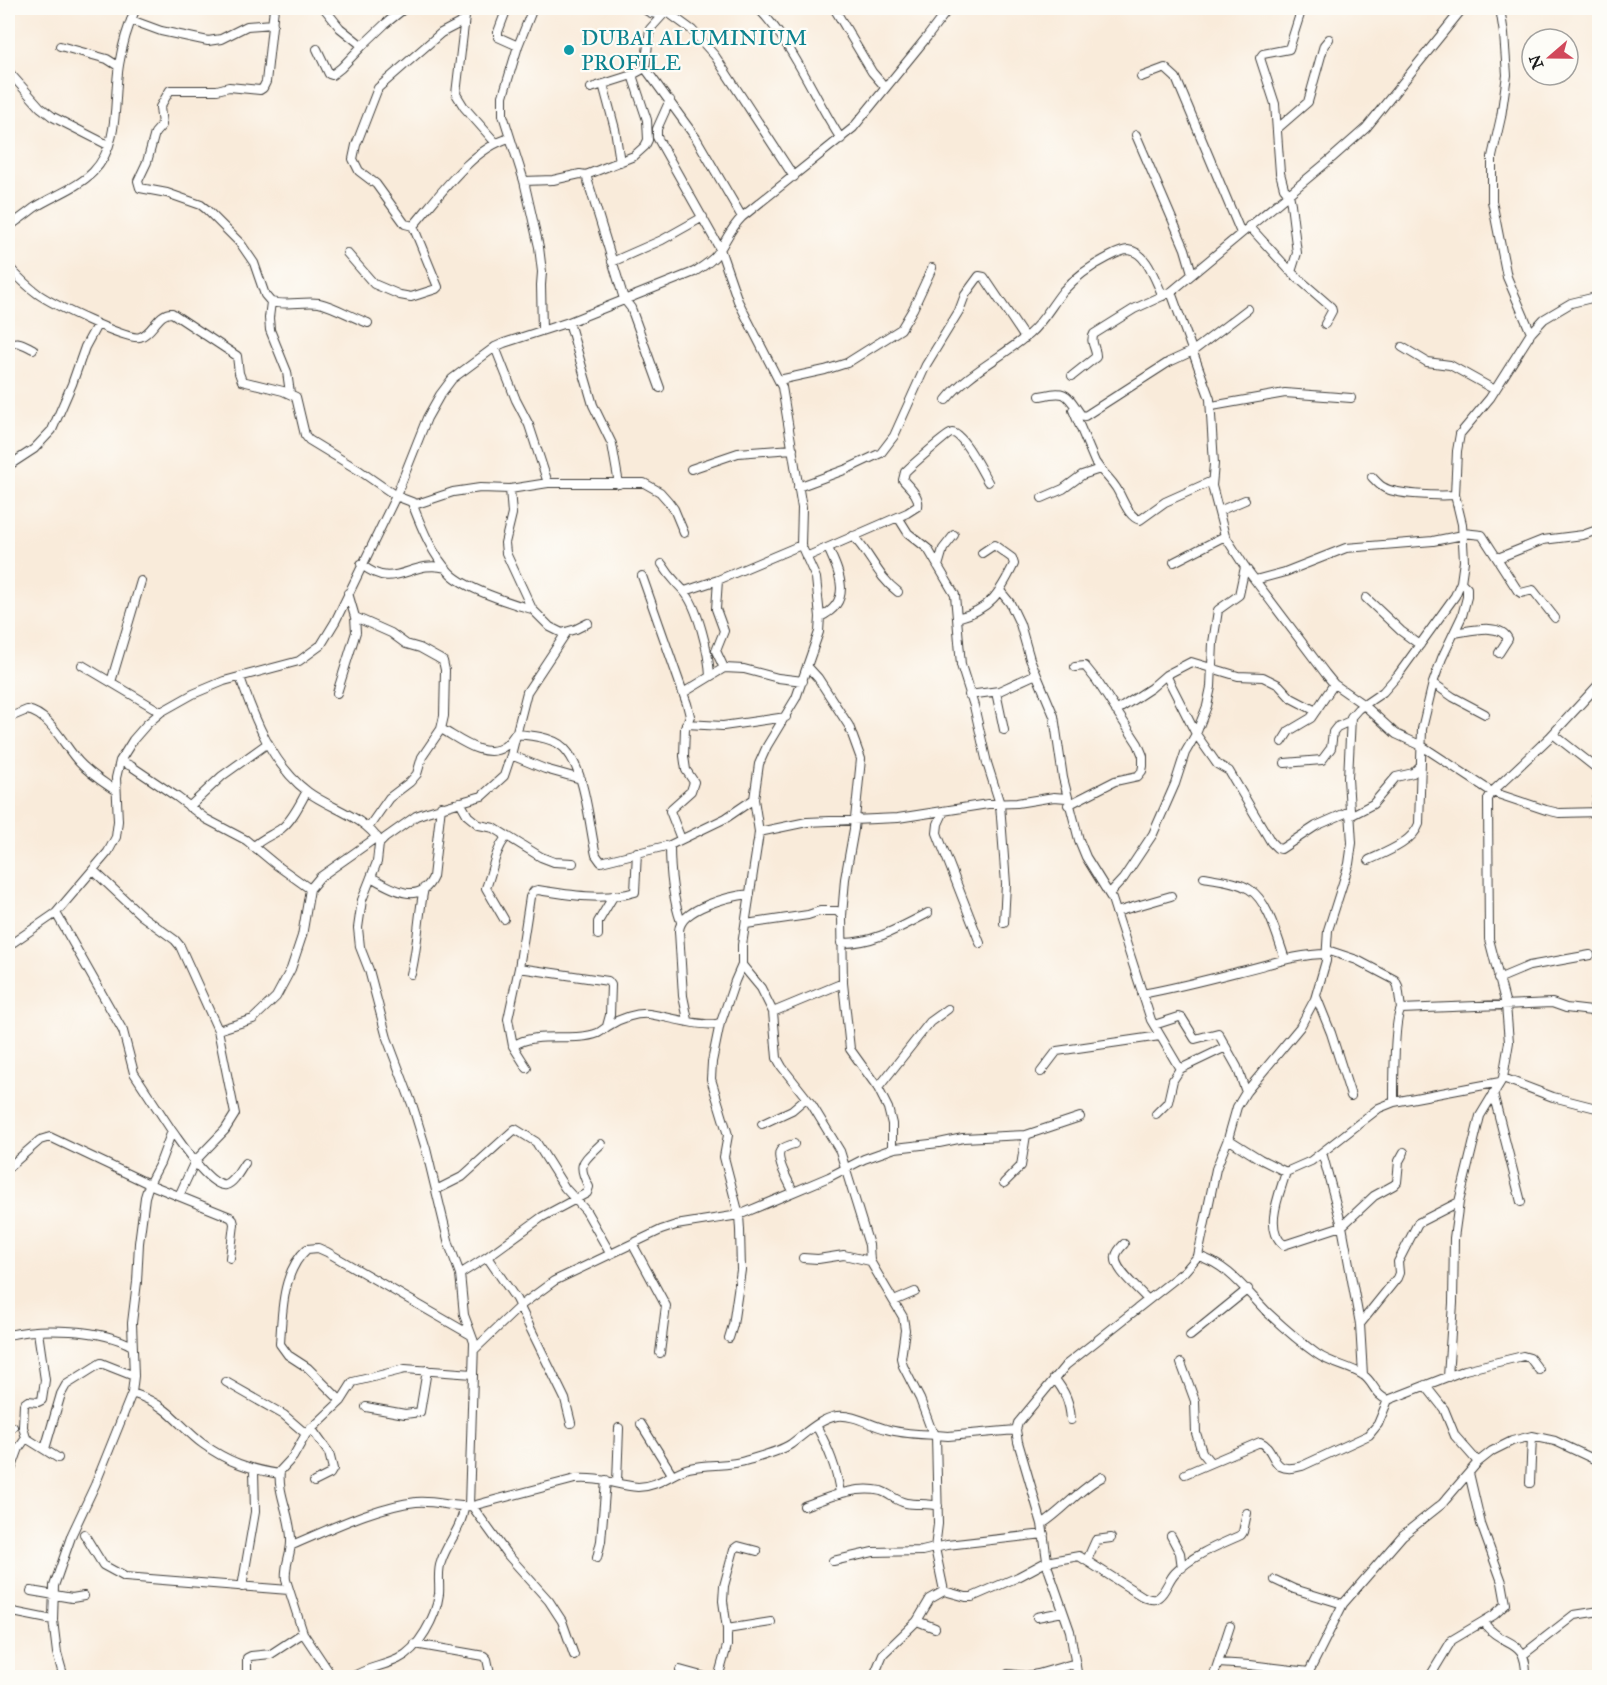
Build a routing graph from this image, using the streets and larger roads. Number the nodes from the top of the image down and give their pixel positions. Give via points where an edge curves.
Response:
1 (136, 8) edge
2 (274, 8) edge
3 (324, 8) edge
4 (405, 8) edge
5 (466, 8) edge
6 (507, 8) edge
7 (532, 8) edge
8 (643, 8) edge
9 (758, 8) edge
10 (834, 8) edge
11 (949, 8) edge
12 (1302, 8) edge
13 (1463, 8) edge
14 (1500, 8) edge
15 (667, 9) edge
16 (131, 20) junction
17 (464, 21) junction
18 (273, 24) junction
19 (1329, 39) dead end
20 (364, 44) junction
21 (60, 46) dead end
22 (518, 46) junction
23 (316, 49) dead end
24 (118, 66) junction
25 (645, 68) junction
26 (8, 71) edge
27 (632, 75) junction
28 (1141, 77) dead end
29 (603, 84) junction
30 (885, 87) junction
31 (591, 88) dead end
32 (670, 100) junction
33 (1278, 128) junction
34 (1136, 135) dead end
35 (510, 138) junction
36 (841, 139) junction
37 (495, 142) junction
38 (108, 145) junction
39 (620, 162) junction
40 (586, 175) junction
41 (794, 177) junction
42 (524, 181) junction
43 (1289, 194) junction
44 (703, 217) junction
45 (742, 217) junction
46 (413, 226) junction
47 (1250, 226) junction
48 (8, 227) edge
49 (1241, 233) junction
50 (720, 249) junction
51 (347, 253) dead end
52 (612, 262) junction
53 (8, 266) edge
54 (932, 268) dead end
55 (1291, 272) junction
56 (1192, 273) junction
57 (1167, 294) junction
58 (1599, 296) edge
59 (624, 299) junction
60 (271, 302) junction
61 (1248, 309) dead end
62 (569, 322) junction
63 (368, 323) dead end
64 (1325, 324) dead end
65 (98, 325) junction
66 (542, 330) junction
67 (1531, 333) junction
68 (1025, 338) junction
69 (8, 346) edge
70 (495, 347) junction
71 (1402, 347) dead end
72 (33, 349) dead end
73 (1193, 351) junction
74 (1072, 376) dead end
75 (779, 380) junction
76 (660, 388) dead end
77 (1496, 390) junction
78 (290, 393) junction
79 (1040, 396) dead end
80 (1067, 396) junction
81 (1351, 398) dead end
82 (946, 400) dead end
83 (1212, 406) junction
84 (793, 449) junction
85 (8, 466) edge
86 (691, 469) dead end
87 (1100, 469) junction
88 (1372, 477) dead end
89 (1212, 481) junction
90 (988, 482) dead end
91 (548, 483) junction
92 (619, 484) junction
93 (798, 487) junction
94 (510, 489) junction
95 (1455, 495) junction
96 (396, 496) junction
97 (1042, 498) dead end
98 (1245, 500) dead end
99 (412, 503) junction
100 (1219, 511) junction
101 (898, 517) junction
102 (1599, 529) edge
103 (684, 533) dead end
104 (1463, 534) junction
105 (954, 535) dead end
106 (853, 536) junction
107 (1225, 536) junction
108 (801, 544) junction
109 (828, 548) junction
110 (982, 552) dead end
111 (806, 557) junction
112 (1498, 558) junction
113 (1174, 562) dead end
114 (362, 564) junction
115 (662, 564) dead end
116 (938, 566) junction
117 (1245, 567) junction
118 (446, 568) junction
119 (642, 576) dead end
120 (718, 580) junction
121 (1255, 580) junction
122 (141, 581) dead end
123 (1461, 582) junction
124 (685, 591) junction
125 (898, 592) dead end
126 (1001, 592) junction
127 (348, 593) junction
128 (1365, 598) dead end
129 (532, 609) junction
130 (820, 616) junction
131 (355, 617) junction
132 (957, 618) junction
133 (1555, 618) dead end
134 (588, 623) dead end
135 (566, 633) junction
136 (1454, 633) junction
137 (1420, 645) junction
138 (1499, 653) dead end
139 (82, 665) dead end
140 (807, 666) junction
141 (1075, 667) dead end
142 (724, 668) junction
143 (1212, 669) junction
144 (1036, 675) junction
145 (1166, 675) junction
146 (710, 676) junction
147 (240, 677) junction
148 (803, 681) junction
149 (111, 682) junction
150 (1433, 683) junction
151 (1599, 683) edge
152 (1334, 684) junction
153 (996, 692) junction
154 (337, 693) dead end
155 (683, 693) junction
156 (969, 695) junction
157 (1364, 705) junction
158 (1116, 711) junction
159 (1316, 711) junction
160 (161, 712) junction
161 (1485, 714) dead end
162 (786, 717) junction
163 (8, 718) edge
164 (1350, 721) junction
165 (686, 724) junction
166 (441, 729) junction
167 (1422, 729) junction
168 (1004, 730) dead end
169 (515, 734) junction
170 (1196, 734) junction
171 (1553, 734) junction
172 (1406, 740) junction
173 (1282, 742) dead end
174 (268, 743) junction
175 (1422, 746) junction
176 (511, 755) junction
177 (120, 761) junction
178 (1286, 763) dead end
179 (1420, 766) junction
180 (1599, 771) edge
181 (581, 779) junction
182 (1599, 786) edge
183 (116, 791) junction
184 (308, 791) junction
185 (1492, 792) junction
186 (754, 799) junction
187 (460, 802) junction
188 (1068, 802) junction
189 (1000, 804) junction
190 (189, 807) junction
191 (441, 807) junction
192 (944, 811) junction
193 (1597, 812) edge
194 (1350, 813) junction
195 (855, 821) junction
196 (368, 828) junction
197 (759, 832) junction
198 (506, 837) junction
199 (681, 839) junction
200 (379, 840) junction
201 (670, 845) junction
202 (253, 847) junction
203 (637, 852) junction
204 (1369, 860) dead end
205 (573, 863) dead end
206 (93, 870) junction
207 (371, 877) junction
208 (1204, 877) dead end
209 (424, 888) junction
210 (310, 889) junction
211 (750, 894) junction
212 (1110, 894) junction
213 (614, 896) junction
214 (1171, 896) dead end
215 (1116, 912) junction
216 (56, 913) junction
217 (928, 913) dead end
218 (842, 916) junction
219 (504, 919) dead end
220 (681, 922) junction
221 (1004, 923) dead end
222 (746, 924) junction
223 (598, 934) dead end
224 (841, 943) junction
225 (980, 943) dead end
226 (8, 946) edge
227 (1327, 952) junction
228 (1590, 955) dead end
229 (1285, 959) junction
230 (742, 965) junction
231 (519, 968) junction
232 (411, 974) dead end
233 (1498, 979) junction
234 (843, 983) junction
235 (1142, 994) junction
236 (1316, 996) junction
237 (1506, 1005) junction
238 (948, 1009) dead end
239 (1401, 1009) junction
240 (773, 1012) junction
241 (1599, 1012) edge
242 (688, 1020) junction
243 (720, 1023) junction
244 (1154, 1025) junction
245 (607, 1026) junction
246 (218, 1030) junction
247 (1160, 1036) junction
248 (513, 1046) junction
249 (1226, 1047) junction
250 (527, 1068) dead end
251 (1180, 1069) junction
252 (1041, 1072) dead end
253 (1501, 1080) junction
254 (878, 1088) junction
255 (1246, 1092) junction
256 (1493, 1093) junction
257 (1351, 1096) dead end
258 (806, 1098) junction
259 (1394, 1102) junction
260 (1599, 1109) edge
261 (1156, 1114) dead end
262 (1080, 1117) dead end
263 (762, 1124) dead end
264 (172, 1131) junction
265 (1026, 1136) junction
266 (1228, 1139) junction
267 (601, 1144) dead end
268 (794, 1144) dead end
269 (892, 1149) junction
270 (1404, 1152) dead end
271 (1323, 1156) dead end
272 (195, 1161) junction
273 (245, 1163) dead end
274 (847, 1167) junction
275 (8, 1168) edge
276 (1286, 1172) junction
277 (1005, 1182) dead end
278 (148, 1184) junction
279 (436, 1190) junction
280 (793, 1191) junction
281 (179, 1196) junction
282 (574, 1200) junction
283 (1459, 1202) junction
284 (1521, 1202) dead end
285 (739, 1215) junction
286 (1342, 1226) junction
287 (1124, 1244) dead end
288 (633, 1245) junction
289 (610, 1253) junction
290 (1198, 1256) junction
291 (487, 1257) junction
292 (230, 1258) dead end
293 (803, 1258) dead end
294 (870, 1261) junction
295 (460, 1274) junction
296 (1248, 1289) junction
297 (915, 1292) dead end
298 (1147, 1299) junction
299 (894, 1301) junction
300 (520, 1306) junction
301 (1360, 1324) junction
302 (38, 1332) junction
303 (8, 1335) edge
304 (471, 1335) junction
305 (1190, 1336) dead end
306 (729, 1338) dead end
307 (132, 1346) junction
308 (475, 1349) junction
309 (660, 1353) dead end
310 (1181, 1363) dead end
311 (427, 1370) junction
312 (1539, 1370) dead end
313 (473, 1374) junction
314 (1363, 1375) junction
315 (134, 1376) junction
316 (1448, 1377) junction
317 (1054, 1378) junction
318 (226, 1382) dead end
319 (1425, 1385) junction
320 (132, 1393) junction
321 (1388, 1400) junction
322 (341, 1401) junction
323 (366, 1407) dead end
324 (1071, 1420) dead end
325 (571, 1423) dead end
326 (641, 1424) dead end
327 (816, 1425) junction
328 (619, 1428) dead end
329 (1016, 1430) junction
330 (308, 1431) junction
331 (936, 1435) junction
332 (1532, 1436) junction
333 (26, 1438) junction
334 (45, 1449) junction
335 (58, 1458) dead end
336 (1210, 1462) junction
337 (1478, 1462) junction
338 (1599, 1462) edge
339 (254, 1470) junction
340 (1469, 1473) junction
341 (279, 1474) junction
342 (672, 1474) junction
343 (1185, 1474) dead end
344 (1102, 1477) dead end
345 (8, 1478) edge
346 (606, 1480) junction
347 (314, 1482) dead end
348 (617, 1482) junction
349 (1530, 1483) dead end
350 (840, 1494) junction
351 (468, 1506) junction
352 (804, 1506) dead end
353 (938, 1506) junction
354 (1247, 1513) dead end
355 (1042, 1524) junction
356 (84, 1534) dead end
357 (1044, 1534) junction
358 (1171, 1536) dead end
359 (1111, 1538) dead end
360 (291, 1545) junction
361 (935, 1548) junction
362 (758, 1551) dead end
363 (597, 1558) dead end
364 (1087, 1560) junction
365 (833, 1561) dead end
366 (1046, 1562) junction
367 (1182, 1568) junction
368 (1275, 1580) dead end
369 (242, 1587) junction
370 (290, 1590) junction
371 (31, 1591) dead end
372 (944, 1591) junction
373 (54, 1595) junction
374 (84, 1596) dead end
375 (1343, 1604) junction
376 (8, 1611) edge
377 (1599, 1611) edge
378 (1064, 1612) junction
379 (1037, 1617) dead end
380 (53, 1620) junction
381 (917, 1621) junction
382 (771, 1622) dead end
383 (1483, 1622) junction
384 (1230, 1626) dead end
385 (935, 1628) dead end
386 (727, 1629) junction
387 (303, 1633) junction
388 (415, 1644) junction
389 (1524, 1654) junction
390 (574, 1655) dead end
391 (1076, 1663) junction
392 (1218, 1663) junction
393 (680, 1670) dead end
394 (1309, 1675) edge
395 (63, 1677) edge
396 (249, 1677) edge
397 (333, 1677) edge
398 (351, 1677) edge
399 (491, 1677) edge
400 (709, 1677) edge
401 (718, 1677) edge
402 (873, 1677) edge
403 (1004, 1677) edge
404 (1078, 1677) edge
405 (1213, 1677) edge
406 (1429, 1677) edge
407 (1526, 1677) edge

1 - 16 street
2 - 18 street
3 - 20 street via 347,34
4 - 20 street
5 - 17 street
6 - 22 street via 498,37
7 - 22 street
8 - 15 street via 656,15
9 - 36 street via 777,30
10 - 30 street
11 - 30 street
12 - 33 street via 1289,49 1260,58
13 - 43 street via 1366,128
14 - 67 street via 1507,75 1492,157 1491,187 1507,277
15 - 25 street via 650,29
15 - 41 street via 715,56
16 - 18 street via 208,41 247,26
16 - 24 street
17 - 37 street via 456,94
17 - 46 street via 441,33 378,88 356,145 353,159 359,171 376,184 405,224
18 - 60 street via 260,90 229,87 169,91 160,107 162,125 155,132 138,180 140,188 206,209 241,244
19 - 33 street via 1308,102
20 - 23 street via 332,75
21 - 24 street via 107,59
22 - 35 street via 504,96 503,115
24 - 38 street via 116,115
25 - 27 street
25 - 32 street
26 - 38 street via 40,107
27 - 29 street
27 - 39 street via 647,120 648,140 639,151
28 - 49 street via 1165,68 1176,78
29 - 31 street
29 - 39 street
30 - 36 street
32 - 44 street via 656,135
32 - 45 street
33 - 43 street via 1280,173
34 - 56 street
35 - 37 street
35 - 42 street
36 - 41 street
37 - 46 street via 475,157
38 - 48 street via 93,172
39 - 40 street
40 - 42 street
40 - 52 street
41 - 45 street
42 - 66 street via 542,265
43 - 47 street
43 - 55 street via 1297,253
44 - 50 street
44 - 52 street
45 - 50 street via 732,226
46 - 51 street via 436,289 411,297 400,295 374,284
47 - 49 street
47 - 55 street
49 - 56 street
50 - 59 street via 694,272
50 - 75 street via 738,301
52 - 59 street
53 - 65 street via 37,293
54 - 75 street via 901,328 847,363
55 - 64 street via 1331,307
56 - 57 street
57 - 68 street via 1141,257 1132,251 1122,251 1089,268 1064,290
57 - 73 street
57 - 74 street via 1094,334 1096,357
58 - 67 street via 1561,308
59 - 62 street
59 - 76 street via 631,308
60 - 63 street via 318,303
60 - 78 street via 270,330 287,372
61 - 73 street
62 - 66 street
62 - 92 street via 593,405 612,444
65 - 78 street via 139,337 172,313 237,356 242,381
65 - 85 street via 85,347 52,430 34,449
66 - 70 street
67 - 77 street
68 - 82 street
68 - 93 street via 984,277 979,276 926,365 894,436 881,453
69 - 72 street via 19,342
70 - 91 street via 529,425
70 - 96 street via 452,379 440,395
71 - 77 street via 1427,362 1450,365
73 - 80 street via 1085,416
73 - 83 street
75 - 84 street
77 - 95 street via 1460,434
78 - 96 street via 297,399 307,438
79 - 80 street via 1059,392
80 - 87 street
81 - 83 street via 1292,392
83 - 89 street
84 - 86 street via 738,453
84 - 93 street
87 - 89 street via 1138,520 1165,502
87 - 97 street
88 - 95 street via 1388,489
89 - 100 street
90 - 101 street via 963,441 951,433 905,472 903,480 919,505
91 - 92 street
91 - 94 street
92 - 103 street via 644,483 660,492 674,509
93 - 108 street
94 - 99 street via 467,489
94 - 129 street via 512,514 505,548
95 - 104 street
96 - 99 street
96 - 114 street
98 - 100 street
99 - 118 street via 424,533
100 - 107 street
101 - 106 street
101 - 116 street via 908,533 928,549
102 - 112 street via 1543,540
104 - 112 street via 1482,535
104 - 121 street via 1433,541 1346,548
104 - 123 street
105 - 116 street via 943,548
106 - 109 street
106 - 125 street via 883,580
107 - 113 street
107 - 117 street
108 - 111 street
108 - 120 street
109 - 111 street
109 - 130 street via 838,572 840,600 834,609
110 - 126 street via 993,544 1014,561
111 - 130 street via 816,578
112 - 133 street via 1518,591 1532,590
114 - 118 street via 384,578 425,567
114 - 127 street
115 - 124 street
116 - 132 street via 955,593
117 - 121 street
117 - 143 street via 1239,595 1218,610
118 - 129 street via 487,594
119 - 155 street
120 - 124 street
120 - 142 street via 716,609 724,632 716,651
121 - 152 street
122 - 149 street
123 - 136 street via 1467,588 1467,597
123 - 137 street
124 - 146 street via 699,624
126 - 132 street via 974,613
126 - 144 street via 1020,624
127 - 131 street
127 - 147 street via 326,639 315,651 287,665
128 - 137 street
129 - 135 street via 550,627
130 - 140 street via 819,632
131 - 154 street via 354,643
131 - 166 street via 442,660 445,670
132 - 156 street via 961,665
134 - 135 street
135 - 169 street via 527,692
136 - 138 street via 1501,631 1508,639
136 - 150 street
137 - 157 street via 1383,692
139 - 149 street
140 - 148 street
140 - 195 street via 849,726 861,759
141 - 158 street via 1086,667
142 - 146 street
142 - 148 street
143 - 145 street via 1191,662
143 - 159 street via 1263,677
143 - 170 street via 1207,706
144 - 153 street
144 - 188 street via 1054,716
145 - 158 street
145 - 170 street
146 - 155 street
147 - 160 street via 193,694
147 - 174 street
148 - 162 street
149 - 160 street
150 - 161 street
150 - 167 street
151 - 171 street
152 - 157 street
152 - 159 street
153 - 156 street
153 - 168 street
155 - 165 street via 690,714
156 - 189 street
157 - 164 street
157 - 172 street
158 - 188 street via 1142,751 1142,771 1138,776 1112,782
159 - 173 street via 1289,731
160 - 177 street via 132,740
162 - 165 street via 723,726
162 - 186 street via 762,757
163 - 183 street via 27,710 40,716 92,775
164 - 178 street via 1337,727 1331,748 1320,761
164 - 194 street
165 - 199 street via 685,768 694,783 670,812
166 - 169 street via 483,750 505,746
166 - 196 street via 422,757 417,774 389,798
167 - 172 street
167 - 175 street
169 - 176 street
169 - 181 street via 533,735 562,747
170 - 194 street via 1217,764 1229,771 1279,849 1316,826
170 - 212 street via 1153,834
171 - 180 street
171 - 185 street
172 - 175 street
174 - 184 street via 293,779
174 - 190 street via 222,776
175 - 179 street
175 - 185 street
176 - 181 street via 545,770
176 - 187 street via 504,776 492,788
177 - 183 street
177 - 190 street
179 - 194 street via 1413,773 1396,777 1373,804
179 - 204 street via 1416,830
181 - 203 street via 598,861
182 - 193 street
183 - 206 street via 116,837
184 - 196 street
184 - 202 street via 287,823
185 - 193 street via 1559,813
185 - 233 street via 1487,805 1488,929
186 - 197 street
186 - 199 street via 726,818
187 - 191 street
187 - 198 street via 474,822 494,828
188 - 189 street via 1054,797
188 - 212 street via 1086,857
189 - 192 street
189 - 221 street via 1006,884
190 - 202 street
191 - 200 street via 416,816
191 - 209 street via 433,877
192 - 195 street
192 - 225 street via 937,833
194 - 227 street via 1353,834 1349,864 1328,930
195 - 197 street via 807,822
195 - 218 street
196 - 200 street
197 - 211 street
198 - 205 street via 547,860
198 - 219 street via 495,856 486,888
199 - 201 street
200 - 207 street
200 - 210 street via 320,877
201 - 203 street
201 - 220 street via 673,896
202 - 210 street
203 - 213 street via 635,892
206 - 216 street
206 - 246 street via 141,916 180,946
207 - 209 street via 403,894
207 - 279 street via 360,909 360,947
208 - 229 street via 1240,885 1255,893
209 - 232 street
210 - 246 street via 302,936 280,991 253,1019
211 - 220 street via 709,904
211 - 222 street
212 - 215 street
213 - 223 street via 598,922
213 - 231 street via 534,891 527,907
214 - 215 street
215 - 235 street
216 - 226 street
216 - 264 street via 123,1031 134,1073
217 - 224 street via 873,939
218 - 222 street via 837,910 825,910
218 - 224 street
220 - 242 street via 682,980
222 - 230 street
224 - 234 street
227 - 229 street
227 - 236 street
227 - 239 street via 1357,960 1395,980
228 - 233 street via 1529,966
229 - 235 street
230 - 240 street via 761,988
230 - 243 street
231 - 245 street via 609,981
231 - 248 street via 508,1017
233 - 237 street
234 - 240 street
234 - 254 street via 850,1049
235 - 244 street
236 - 255 street via 1300,1027
236 - 257 street
237 - 239 street
237 - 241 street via 1552,1003
237 - 253 street via 1509,1042
238 - 254 street via 930,1022
239 - 259 street
240 - 258 street via 777,1058
242 - 243 street via 701,1025
242 - 245 street via 646,1014
243 - 285 street via 711,1079 728,1136 724,1157
244 - 247 street
244 - 249 street via 1182,1018 1195,1039 1217,1033
245 - 248 street via 598,1033 532,1038
246 - 272 street via 235,1114
247 - 251 street
247 - 252 street via 1057,1051
248 - 250 street
249 - 251 street
249 - 255 street
251 - 261 street via 1166,1105
253 - 256 street
253 - 259 street
253 - 260 street
254 - 269 street via 890,1116
255 - 266 street via 1237,1107
256 - 283 street via 1480,1116
256 - 284 street
258 - 263 street via 792,1110
258 - 274 street via 828,1128
259 - 276 street via 1379,1108 1311,1161
262 - 265 street
264 - 272 street
264 - 278 street
265 - 269 street via 963,1138
265 - 277 street via 1021,1166
266 - 276 street
266 - 290 street via 1216,1169
267 - 282 street via 581,1168 589,1190
268 - 280 street via 783,1148 778,1160
269 - 274 street
270 - 286 street via 1397,1182 1374,1196
271 - 286 street
272 - 273 street via 214,1182 225,1185
272 - 281 street
274 - 280 street
274 - 294 street
275 - 278 street via 47,1137
276 - 286 street via 1273,1224 1282,1244
278 - 281 street
278 - 307 street via 139,1243
279 - 282 street via 466,1174 515,1128 536,1142
279 - 295 street
280 - 285 street
281 - 292 street via 233,1220
282 - 289 street via 586,1211
282 - 291 street via 542,1217
283 - 301 street via 1418,1223 1398,1262 1397,1278
283 - 316 street
285 - 288 street via 669,1227
285 - 306 street via 741,1270
286 - 301 street
287 - 298 street via 1115,1258 1118,1267
288 - 289 street
288 - 309 street via 666,1306
289 - 300 street via 560,1277
290 - 296 street via 1211,1260
290 - 298 street via 1185,1271
291 - 295 street
291 - 300 street
293 - 294 street via 844,1255
294 - 299 street
295 - 304 street via 462,1308
296 - 305 street
296 - 314 street via 1268,1312 1319,1355
297 - 299 street
298 - 317 street
299 - 331 street via 905,1330 903,1366
300 - 308 street
300 - 325 street via 565,1399
301 - 314 street
302 - 303 street
302 - 307 street via 101,1334
302 - 333 street via 45,1380 42,1400 24,1404
304 - 308 street
304 - 322 street via 327,1252 307,1249 285,1294 280,1344
307 - 315 street
308 - 313 street
310 - 336 street via 1195,1401 1196,1433
311 - 313 street
311 - 322 street via 405,1369 355,1381
311 - 323 street via 420,1412 405,1414
312 - 316 street via 1527,1356
313 - 351 street
314 - 321 street via 1378,1395
315 - 320 street
315 - 334 street via 100,1363 69,1382 61,1394
316 - 319 street
317 - 324 street via 1064,1390
317 - 329 street
318 - 330 street
319 - 321 street
319 - 337 street via 1444,1409 1455,1436
320 - 339 street via 163,1408 203,1444
320 - 373 street via 72,1534 57,1573
321 - 336 street via 1369,1435 1302,1466 1283,1467 1260,1443
322 - 330 street
326 - 342 street
327 - 331 street via 849,1416 885,1429
327 - 342 street via 790,1444 738,1464 691,1467
327 - 350 street via 837,1472
328 - 348 street
329 - 331 street
329 - 355 street
330 - 341 street
330 - 347 street via 329,1453 333,1469
331 - 353 street
332 - 337 street via 1512,1441
332 - 338 street via 1555,1441
332 - 349 street
333 - 334 street
333 - 345 street
334 - 335 street
336 - 343 street
337 - 340 street
339 - 341 street
339 - 369 street via 255,1512
340 - 375 street via 1442,1504 1403,1535
340 - 383 street via 1506,1599 1503,1609
341 - 360 street
342 - 348 street via 649,1486
344 - 355 street
346 - 348 street
346 - 351 street via 575,1479
346 - 363 street
350 - 352 street
350 - 353 street via 873,1490 908,1503
351 - 360 street via 437,1501 404,1504
351 - 388 street via 440,1563 438,1602
351 - 390 street via 549,1601 562,1621
353 - 361 street
354 - 367 street via 1241,1535
355 - 357 street
356 - 369 street via 103,1565 125,1577
357 - 361 street
357 - 366 street
358 - 367 street
359 - 364 street via 1096,1540
360 - 370 street via 285,1571
361 - 365 street via 873,1552
361 - 372 street
362 - 386 street via 738,1546 734,1549 724,1586
364 - 366 street via 1072,1556
364 - 367 street via 1150,1599 1156,1599
366 - 372 street via 972,1597
366 - 378 street
368 - 375 street
369 - 370 street
370 - 387 street
371 - 373 street
372 - 381 street via 930,1599
373 - 374 street
373 - 380 street
375 - 394 street
376 - 380 street
377 - 389 street via 1574,1615
378 - 379 street
378 - 391 street
380 - 395 street
381 - 385 street
381 - 402 street via 883,1653
382 - 386 street
383 - 389 street via 1495,1636 1514,1644
383 - 406 street via 1452,1640
384 - 392 street
386 - 401 street via 727,1646
387 - 396 street via 270,1654 248,1658
387 - 397 street
388 - 398 street via 395,1660
388 - 399 street via 484,1656
389 - 407 street
391 - 403 street via 1038,1674
391 - 404 street
392 - 394 street
392 - 405 street
393 - 400 street

